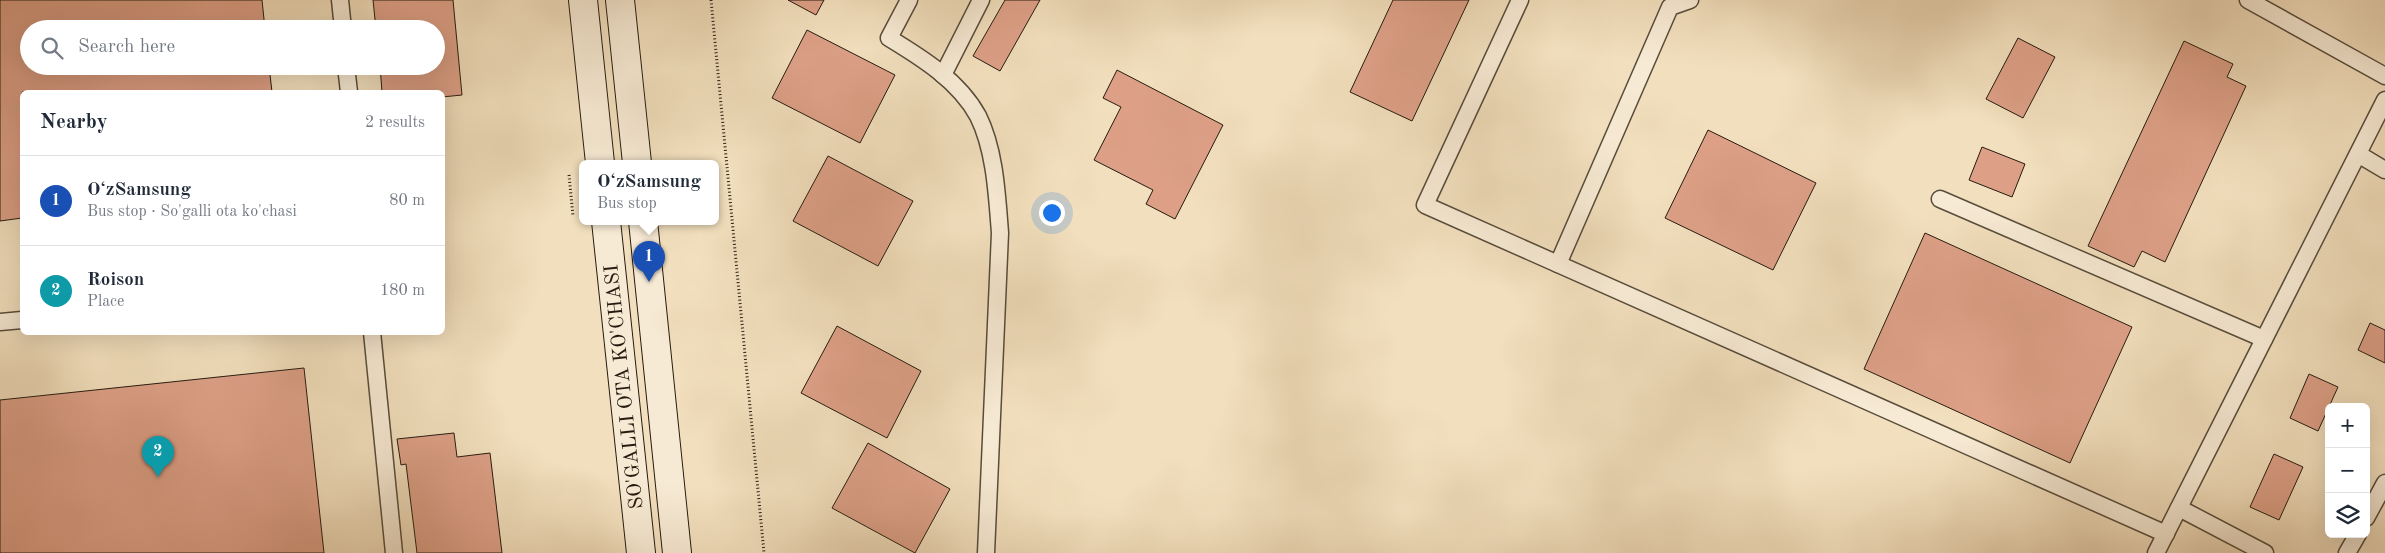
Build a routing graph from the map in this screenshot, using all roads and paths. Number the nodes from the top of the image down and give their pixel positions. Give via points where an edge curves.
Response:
1 (340, 0) edge
2 (583, 0) edge
3 (620, 0) edge
4 (711, 0) edge
5 (909, 0) edge
6 (981, 0) edge
7 (1520, 0) edge
8 (1690, 0) edge
9 (2248, 0) edge
10 (342, 20) edge
11 (347, 75) edge
12 (943, 75) junction
13 (2385, 76) edge
14 (349, 90) edge
15 (2385, 100) edge
16 (2358, 154) junction
17 (600, 160) edge
18 (637, 160) edge
19 (2385, 170) edge
20 (1940, 199) dead end
21 (606, 225) edge
22 (643, 225) edge
23 (1558, 264) junction
24 (20, 320) edge
25 (0, 322) edge
26 (372, 335) edge
27 (2264, 339) junction
28 (2385, 484) edge
29 (2179, 508) junction
30 (2370, 511) edge
31 (2166, 534) junction
32 (2356, 538) edge
33 (2259, 552) edge
34 (394, 553) edge
35 (641, 553) edge
36 (677, 553) edge
37 (764, 553) edge
38 (986, 553) edge
39 (2156, 553) edge
40 (2348, 553) edge

1 - 10 lane
2 - 17 main road
3 - 18 main road
4 - 37 path
5 - 12 lane via 889,38
6 - 12 lane
7 - 23 lane via 1425,205
8 - 23 lane via 1670,7
9 - 13 lane
11 - 14 lane
12 - 38 lane via 978,116 990,160 1000,232
15 - 16 lane
16 - 19 lane
16 - 27 lane
20 - 27 lane
21 - 35 main road, SO'GALLI OTA KO'CHASI
22 - 36 main road, SO'GALLI OTA KO'CHASI
23 - 31 lane
24 - 25 lane
26 - 34 lane
27 - 29 lane
28 - 30 lane
29 - 31 lane
29 - 33 lane
31 - 39 lane
32 - 40 lane

